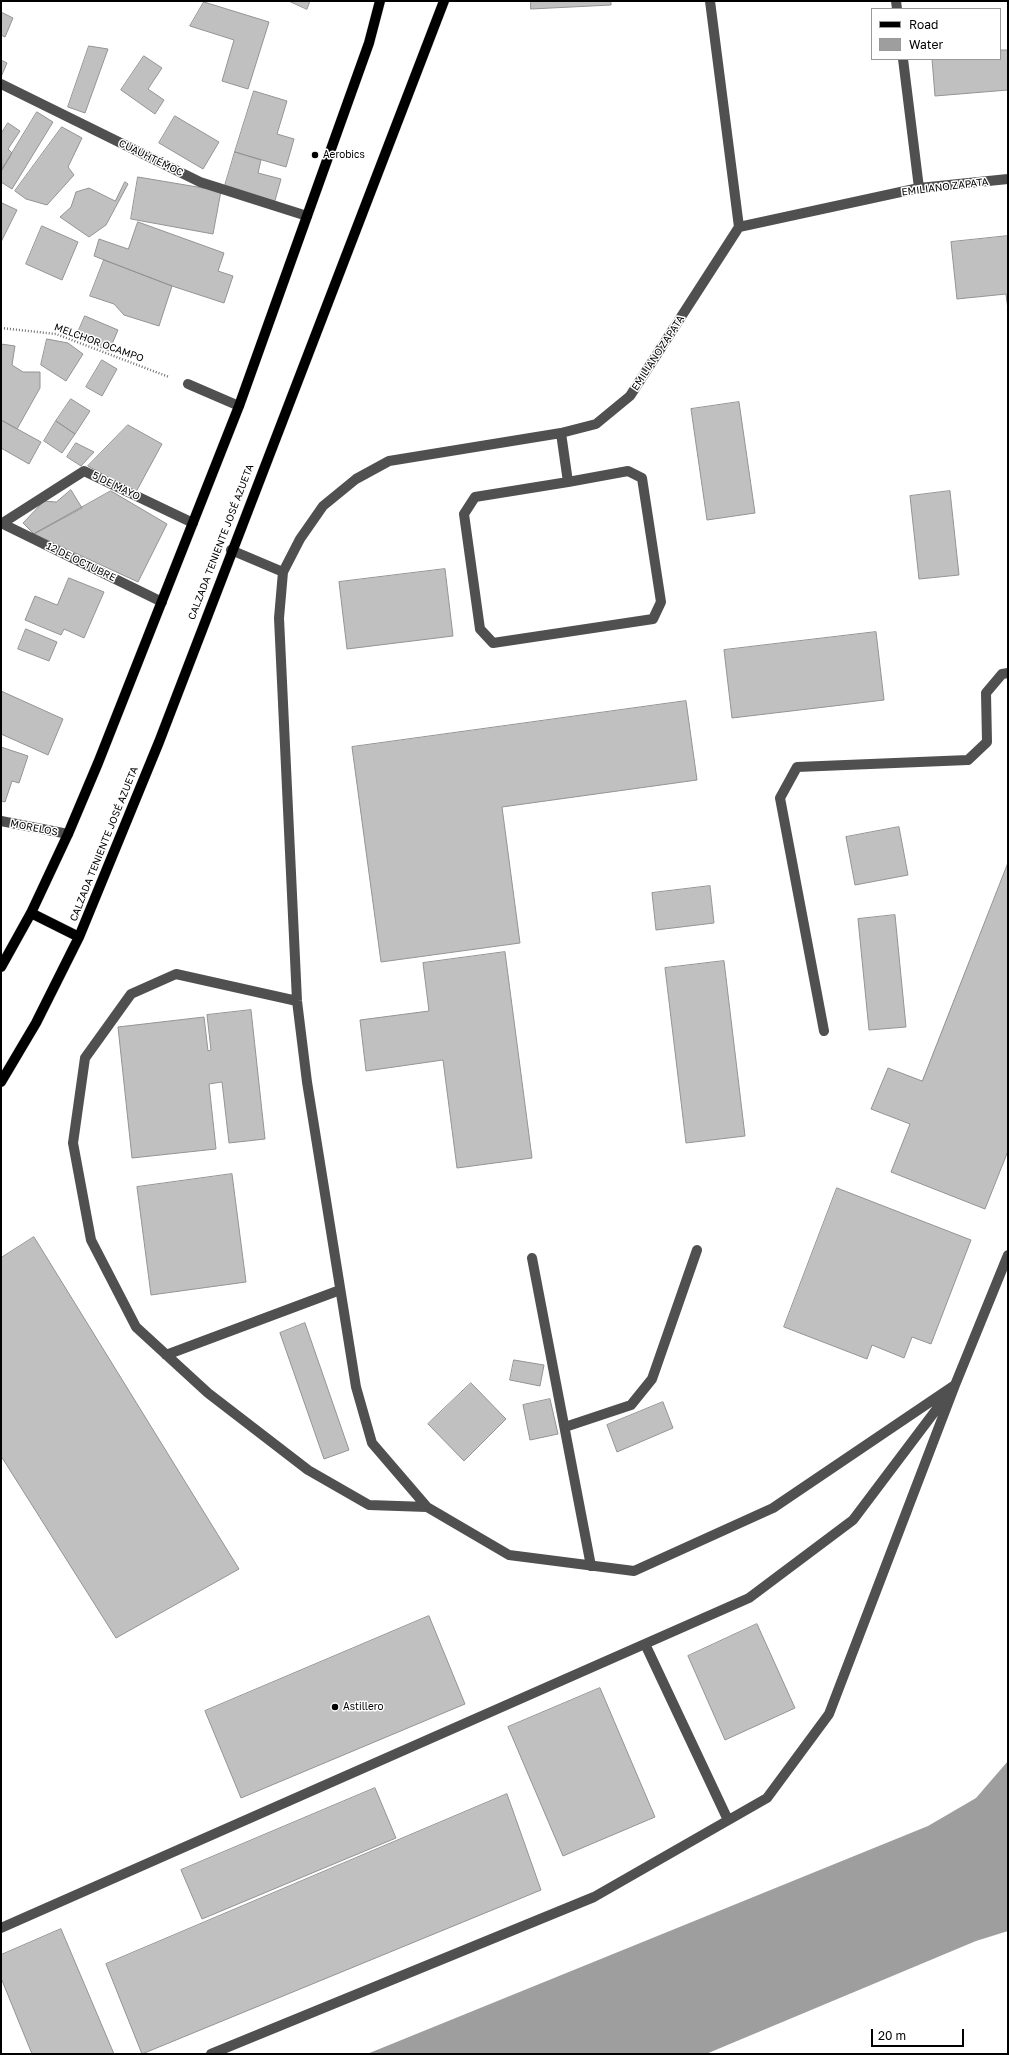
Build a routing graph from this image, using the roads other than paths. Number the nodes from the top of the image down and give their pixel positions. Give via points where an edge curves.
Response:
1 (380, 1) edge
2 (444, 1) edge
3 (710, 1) edge
4 (903, 60) edge
5 (1, 84) edge
6 (1008, 179) edge
7 (919, 188) junction
8 (307, 216) junction
9 (739, 227) junction
10 (188, 384) road end
11 (239, 406) junction
12 (560, 433) junction
13 (568, 482) junction
14 (1, 523) edge
15 (193, 524) junction
16 (231, 550) junction
17 (283, 572) junction
18 (162, 602) junction
19 (1008, 673) edge
20 (1, 821) edge
21 (68, 834) junction
22 (31, 912) junction
23 (79, 937) junction
24 (1, 967) edge
25 (297, 1001) junction
26 (824, 1031) dead end
27 (1, 1082) edge
28 (697, 1250) dead end
29 (1008, 1255) edge
30 (532, 1258) dead end
31 (340, 1290) junction
32 (166, 1355) junction
33 (955, 1385) junction
34 (565, 1427) junction
35 (427, 1507) junction
36 (591, 1566) junction
37 (645, 1644) junction
38 (728, 1820) junction
39 (1, 1928) edge
40 (212, 2054) edge

1 - 8 main road via 369,43
2 - 16 main road, CALZADA TENIENTE JOSÉ AZUETA
3 - 9 street
4 - 7 street
5 - 8 street, CUAUHTÉMOC via 200,182
6 - 7 street, EMILIANO ZAPATA
7 - 9 street, EMILIANO ZAPATA
8 - 11 main road
9 - 12 street, EMILIANO ZAPATA via 630,396 596,424
10 - 11 street
11 - 15 main road
12 - 13 street
12 - 17 street, EMILIANO ZAPATA via 389,461 356,479 323,506 300,539
13 - 13 street via 628,471 642,478 661,602 653,619 493,643 480,630 464,514 475,498
14 - 15 street, 5 DE MAYO via 84,471
14 - 18 street, 12 DE OCTUBRE
15 - 18 main road
16 - 17 street
16 - 23 main road, CALZADA TENIENTE JOSÉ AZUETA via 158,742
17 - 25 street via 279,618
18 - 21 main road
19 - 26 street via 1002,674 986,693 987,742 968,760 797,767 780,798
20 - 21 street, MORELOS
21 - 22 main road
22 - 23 main road
22 - 24 main road
23 - 27 main road, CALZADA TENIENTE JOSÉ AZUETA via 36,1023
25 - 31 street via 307,1082
25 - 32 street via 176,974 131,994 85,1058 73,1143 91,1240 136,1327
28 - 34 street via 652,1379 631,1405
29 - 33 street
30 - 34 street
31 - 32 street
31 - 35 street via 356,1387 372,1443
32 - 35 street via 208,1393 308,1470 369,1505
33 - 36 street via 773,1508 634,1571
33 - 37 street via 853,1520 750,1598
33 - 38 street via 829,1714 767,1798
34 - 36 street
35 - 36 street via 509,1555
37 - 38 street
37 - 39 street
38 - 40 street via 594,1897

